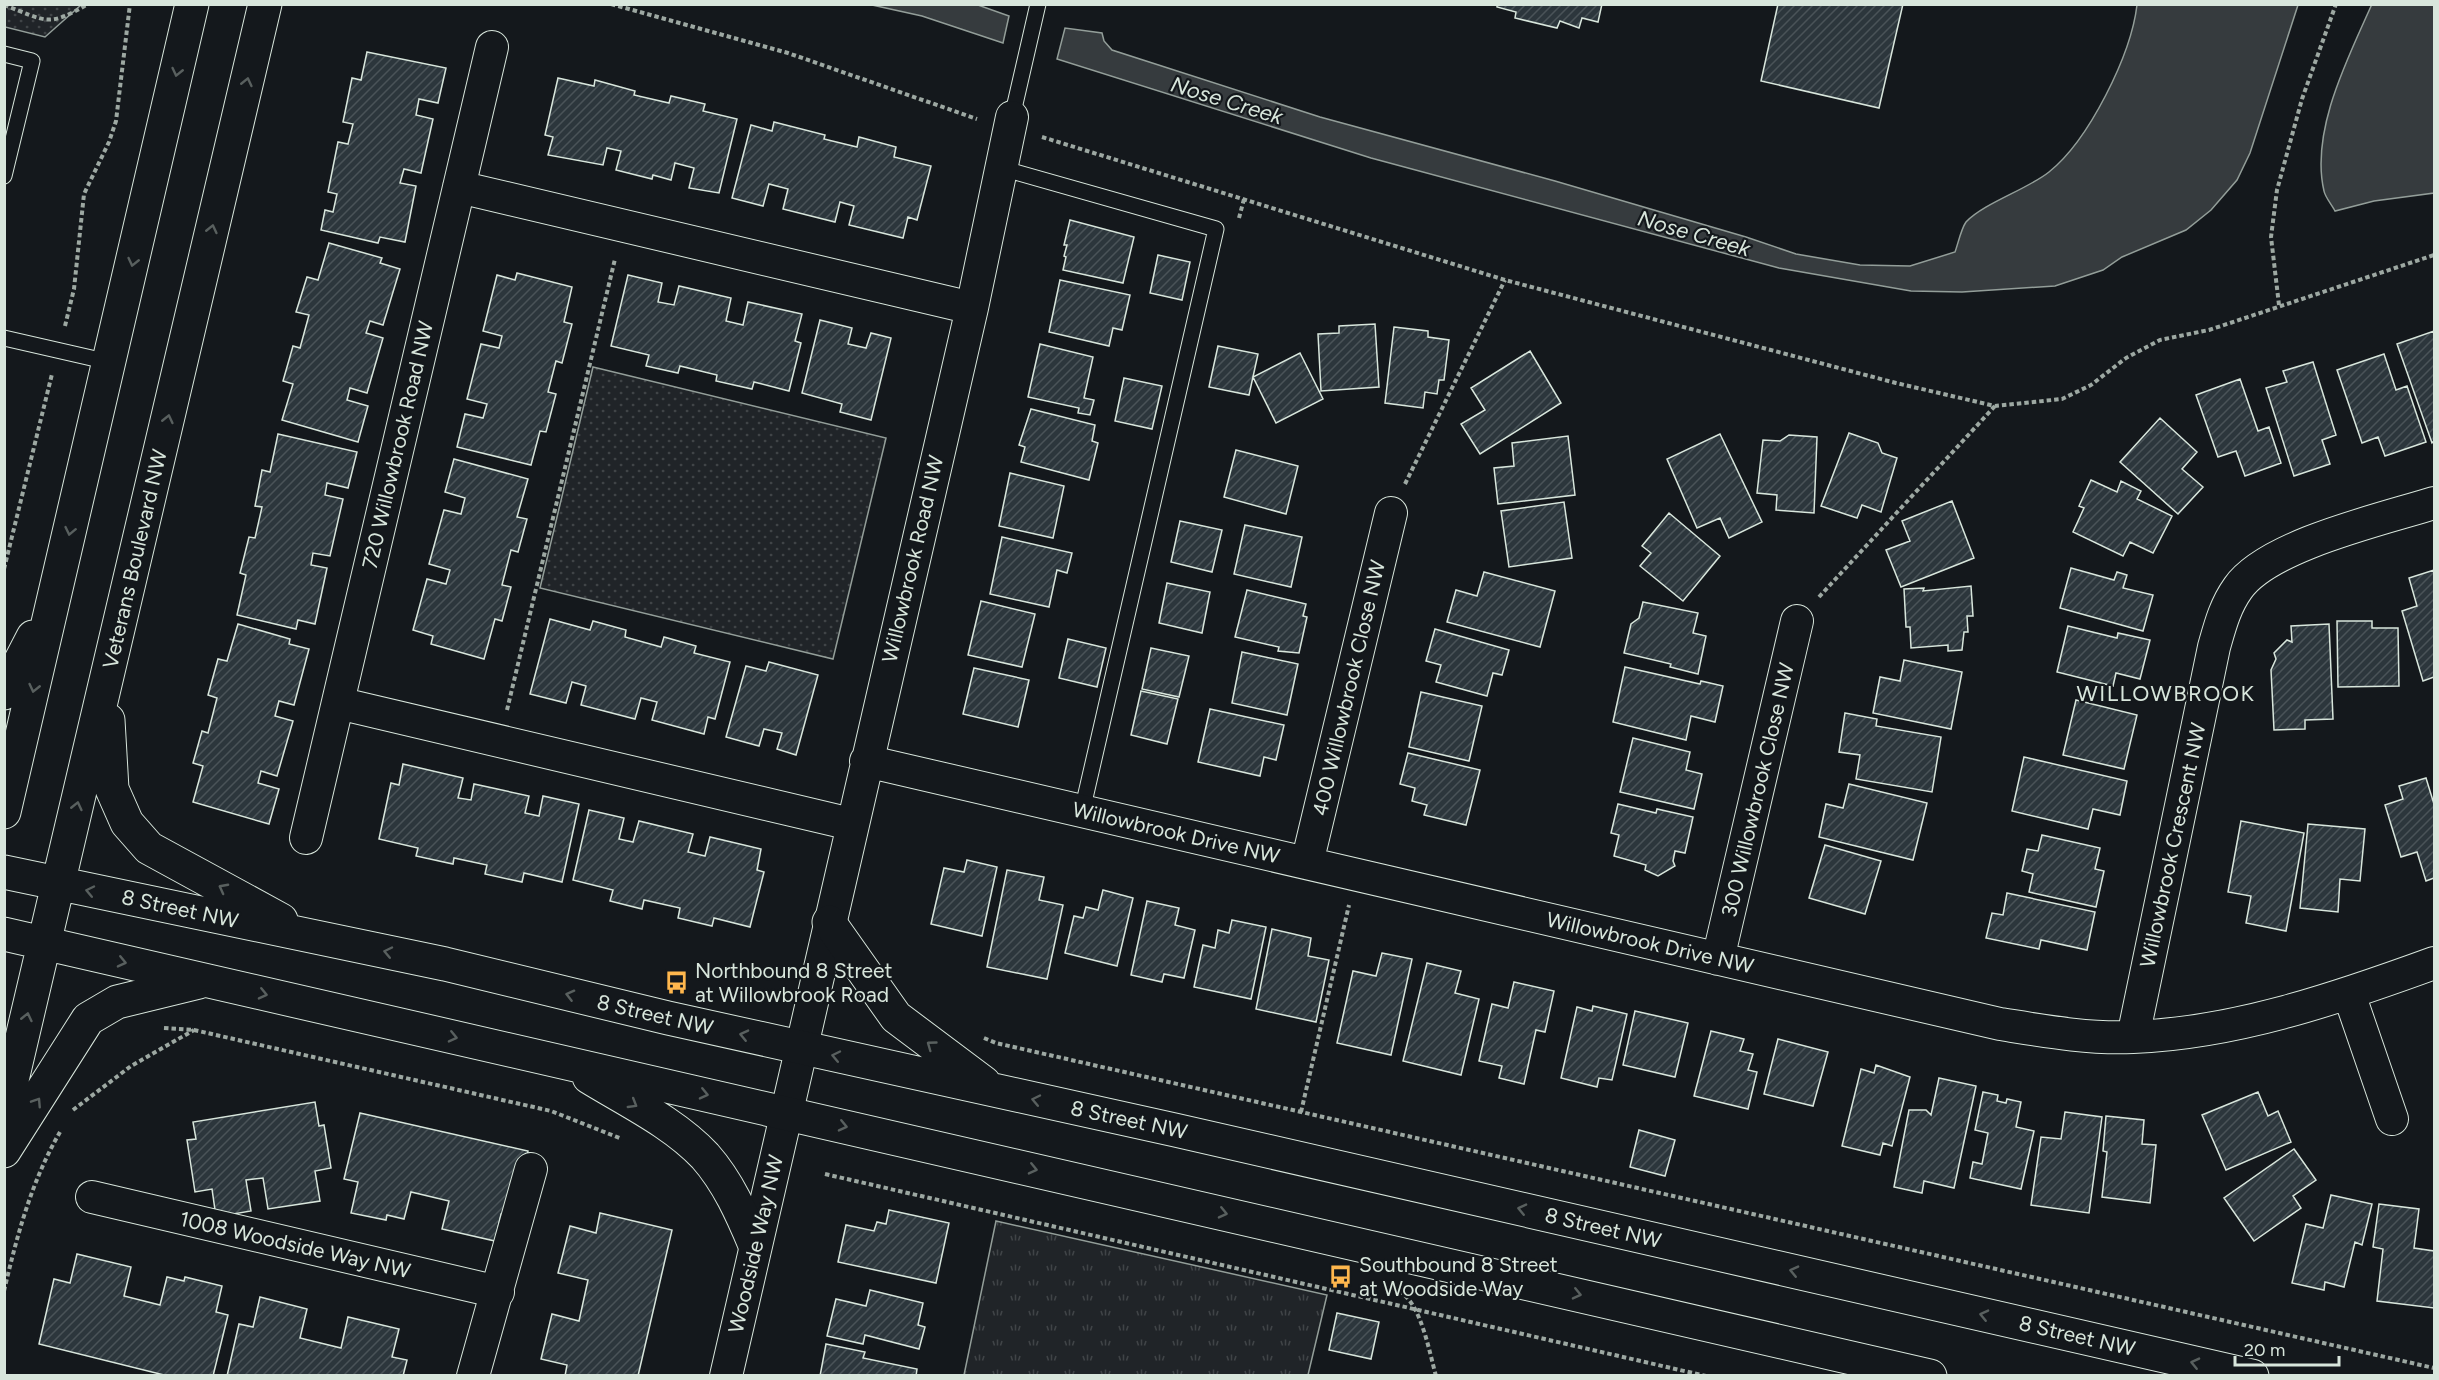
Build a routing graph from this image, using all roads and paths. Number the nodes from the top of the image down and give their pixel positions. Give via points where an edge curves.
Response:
1 (88, 4) edge
2 (130, 4) edge
3 (265, 4) edge
4 (611, 4) edge
5 (1038, 4) edge
6 (2336, 4) edge
7 (4, 5) edge
8 (191, 10) edge
9 (492, 47) dead end
10 (4, 54) edge
11 (1011, 123) junction
12 (1001, 168) junction
13 (4, 176) edge
14 (459, 188) junction
15 (622, 226) junction
16 (2434, 255) edge
17 (1505, 280) junction
18 (2279, 305) junction
19 (972, 308) junction
20 (4, 338) edge
21 (59, 350) junction
22 (109, 362) junction
23 (1995, 406) junction
24 (2434, 503) edge
25 (1390, 513) joint
26 (4, 568) edge
27 (57, 590) junction
28 (1797, 621) joint
29 (106, 681) junction
30 (4, 693) edge
31 (338, 703) junction
32 (500, 741) junction
33 (866, 761) junction
34 (1082, 811) junction
35 (4, 812) edge
36 (851, 824) junction
37 (306, 838) dead end
38 (1307, 863) junction
39 (4, 872) edge
40 (1356, 874) junction
41 (59, 884) junction
42 (829, 922) junction
43 (4, 934) edge
44 (312, 936) junction
45 (44, 943) junction
46 (1718, 959) junction
47 (2434, 963) edge
48 (206, 981) junction
49 (2349, 994) junction
50 (159, 1027) dead end
51 (194, 1030) junction
52 (975, 1033) dead end
53 (2133, 1037) junction
54 (801, 1048) junction
55 (565, 1062) junction
56 (996, 1091) junction
57 (73, 1101) dead end
58 (73, 1110) junction
59 (1301, 1112) junction
60 (786, 1113) junction
61 (4, 1114) edge
62 (67, 1119) dead end
63 (2392, 1119) dead end
64 (62, 1129) dead end
65 (626, 1141) dead end
66 (4, 1151) edge
67 (531, 1169) dead end
68 (825, 1174) dead end
69 (92, 1197) dead end
70 (755, 1245) junction
71 (4, 1291) edge
72 (498, 1292) junction
73 (1416, 1310) junction
74 (2434, 1368) edge
75 (473, 1376) edge
76 (726, 1376) edge
77 (1436, 1376) edge
78 (1706, 1376) edge
79 (1930, 1376) edge
80 (2252, 1376) edge

1 - 7 path via 57,21
2 - 21 path via 116,121 84,194 74,289
29 -> 3 main road, Veterans Boulevard NW
4 - 11 path via 788,53
5 - 11 lane, Willowbrook Road NW
6 - 18 path via 2302,99 2277,190 2271,237
8 -> 22 main road
9 - 14 street, 720 Willowbrook Road NW
10 - 13 lane via 32,61
11 - 12 street, Willowbrook Road NW
11 - 17 path
12 - 19 street, Willowbrook Road NW
12 - 34 lane via 1216,229
14 - 15 street
14 - 31 street, 720 Willowbrook Road NW
15 - 19 street
15 - 32 path
16 - 18 path
17 - 23 path
17 - 25 path
18 - 23 path via 2209,330 2160,340 2062,399
19 - 33 street, Willowbrook Road NW
20 - 21 lane
21 - 22 lane
21 - 26 path
22 -> 27 main road
23 - 28 path
24 - 53 street, Willowbrook Crescent NW via 2289,550 2259,566 2239,586 2225,610
25 - 38 street, 400 Willowbrook Close NW
27 - 30 main road
27 -> 35 main road
28 - 46 street, 300 Willowbrook Close NW
41 -> 29 main road, Veterans Boulevard NW
44 -> 29 main road via 149,848 127,823 112,789
31 - 32 street
31 - 37 street, 720 Willowbrook Road NW
32 - 36 street
33 - 34 street, Willowbrook Drive NW
33 - 36 street, Willowbrook Road NW
34 - 38 street, Willowbrook Drive NW
36 - 42 street, Willowbrook Road NW
38 - 40 street, Willowbrook Drive NW
39 - 41 main road, 8 Street NW
40 - 46 street, Willowbrook Drive NW
40 - 59 path
44 -> 41 main road, 8 Street NW
41 - 45 main road, Veterans Boulevard NW
42 - 54 street, Willowbrook Road NW
56 -> 42 main road via 896,1017
43 - 45 main road
54 -> 44 main road, 8 Street NW
45 -> 48 main road
61 -> 45 main road, Veterans Boulevard NW
46 - 53 street, Willowbrook Drive NW via 2000,1024 2082,1036
47 - 49 street, Willowbrook Drive NW
48 -> 55 main road
66 -> 48 main road via 88,1019 117,1002
49 - 53 street, Willowbrook Drive NW via 2225,1026
49 - 63 street
50 - 51 path
51 - 58 path via 131,1066
51 - 65 path via 550,1112
52 - 59 path via 996,1043
56 -> 54 main road, 8 Street NW
54 - 60 street, Willowbrook Road NW
55 -> 60 main road
55 -> 70 main road via 693,1144 735,1199
80 -> 56 main road, 8 Street NW
57 - 58 path
58 - 62 path
59 - 74 path
60 - 70 street, Woodside Way NW
60 -> 79 main road
64 - 71 path via 40,1166
67 - 72 street
68 - 73 path
69 - 72 street, 1008 Woodside Way NW
70 - 76 street, Woodside Way NW
72 - 75 street
73 - 77 path
73 - 78 path

